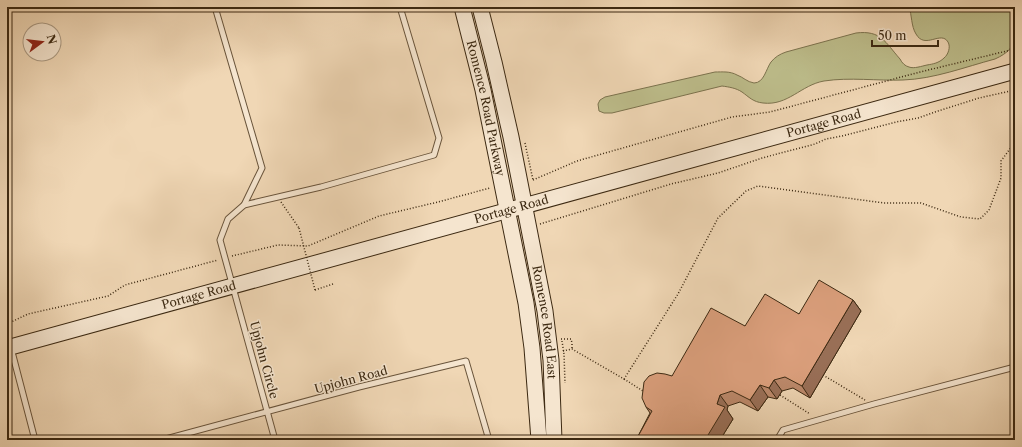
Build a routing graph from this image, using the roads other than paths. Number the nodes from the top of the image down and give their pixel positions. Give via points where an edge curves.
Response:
1 (215, 7) edge
2 (400, 7) edge
3 (462, 7) edge
4 (480, 7) edge
5 (1015, 71) edge
6 (244, 205) junction
7 (523, 205) junction
8 (508, 209) junction
9 (234, 286) junction
10 (9, 348) edge
11 (1015, 367) edge
12 (268, 413) junction
13 (35, 440) edge
14 (162, 440) edge
15 (275, 440) edge
16 (489, 440) edge
17 (539, 440) edge
18 (554, 440) edge
19 (777, 440) edge

1 - 6 lane via 262,168
2 - 6 lane via 439,138 434,155 321,187
3 - 8 main road, Romence Road Parkway via 483,90
4 - 7 main road, Romence Road Parkway via 494,62
5 - 7 main road, Portage Road
6 - 9 lane, Upjohn Circle via 228,219 220,240
7 - 8 main road, Portage Road
7 - 18 main road, Romence Road East via 548,334
8 - 9 main road, Portage Road
8 - 17 main road, Romence Road East via 529,322
9 - 10 main road, Portage Road
9 - 12 lane, Upjohn Circle
10 - 13 lane
11 - 19 lane via 783,430
12 - 14 lane, Upjohn Road
12 - 15 lane, Upjohn Circle
12 - 16 lane, Upjohn Road via 359,387 466,361

